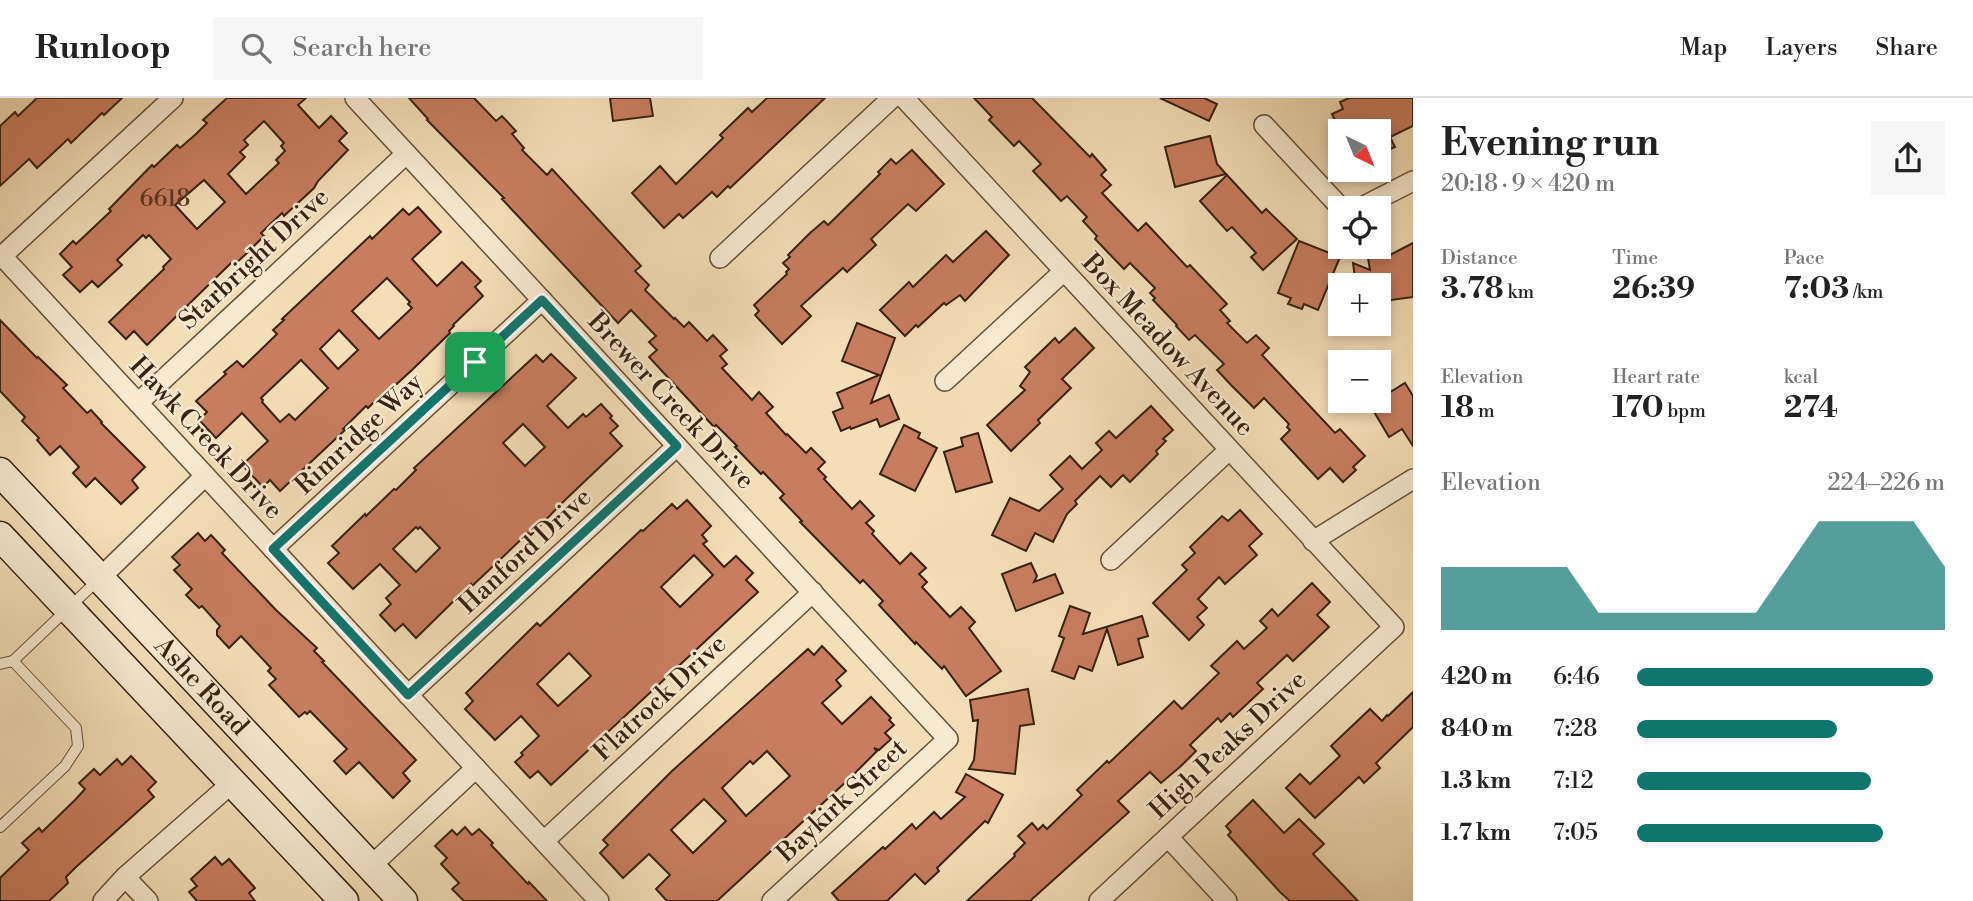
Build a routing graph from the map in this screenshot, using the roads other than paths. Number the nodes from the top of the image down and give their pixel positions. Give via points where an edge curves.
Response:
1 (173, 98) edge
2 (355, 98) edge
3 (892, 98) edge
4 (904, 98) edge
5 (1264, 125) dead end
6 (407, 154) junction
7 (1413, 181) edge
8 (1330, 196) edge
9 (1384, 196) edge
10 (720, 258) dead end
11 (1064, 271) junction
12 (542, 300) junction
13 (945, 381) dead end
14 (138, 403) junction
15 (677, 446) junction
16 (1229, 450) junction
17 (0, 472) edge
18 (205, 476) junction
19 (1413, 479) edge
20 (0, 536) edge
21 (1314, 541) junction
22 (273, 549) junction
23 (1111, 559) dead end
24 (100, 578) junction
25 (813, 593) junction
26 (68, 608) junction
27 (1394, 628) joint
28 (13, 661) junction
29 (0, 664) edge
30 (408, 695) junction
31 (948, 739) joint
32 (476, 768) junction
33 (232, 783) junction
34 (0, 827) edge
35 (1168, 837) junction
36 (544, 841) junction
37 (371, 866) junction
38 (125, 877) junction
39 (103, 901) edge
40 (148, 901) edge
41 (344, 901) edge
42 (403, 901) edge
43 (599, 901) edge
44 (772, 901) edge
45 (1099, 901) edge
46 (1227, 901) edge

1 - 14 street, Hawk Creek Drive via 2,256
2 - 6 street, Brewer Creek Drive
3 - 10 street
4 - 11 street, Box Meadow Avenue
5 - 8 street
6 - 12 street, Brewer Creek Drive
6 - 14 street, Starbright Drive
7 - 9 street
11 - 13 street
11 - 16 street, Box Meadow Avenue
12 - 15 street, Brewer Creek Drive
12 - 22 street, Rimridge Way
14 - 18 street, Hawk Creek Drive
15 - 25 street, Brewer Creek Drive
15 - 30 street, Hanford Drive
16 - 21 street, Box Meadow Avenue
16 - 23 street
17 - 24 street, Ashe Road
18 - 22 street, Hawk Creek Drive
18 - 24 street
19 - 21 street
20 - 26 street, Ashe Road
21 - 27 street, Box Meadow Avenue
22 - 30 street, Hawk Creek Drive
24 - 26 lane
24 - 37 street, Ashe Road
25 - 31 street, Brewer Creek Drive
25 - 36 street, Flatrock Drive
26 - 28 lane
26 - 33 street, Ashe Road
27 - 35 street, High Peaks Drive
28 - 29 lane
28 - 34 lane via 76,728 78,746 65,766
30 - 32 street, Hawk Creek Drive
31 - 44 street, Baykirk Street
32 - 36 street, Hawk Creek Drive
32 - 37 street
33 - 38 street
33 - 41 street, Ashe Road
35 - 45 street, High Peaks Drive
35 - 46 street
36 - 43 street, Hawk Creek Drive
37 - 42 street, Ashe Road
38 - 39 street
38 - 40 street

